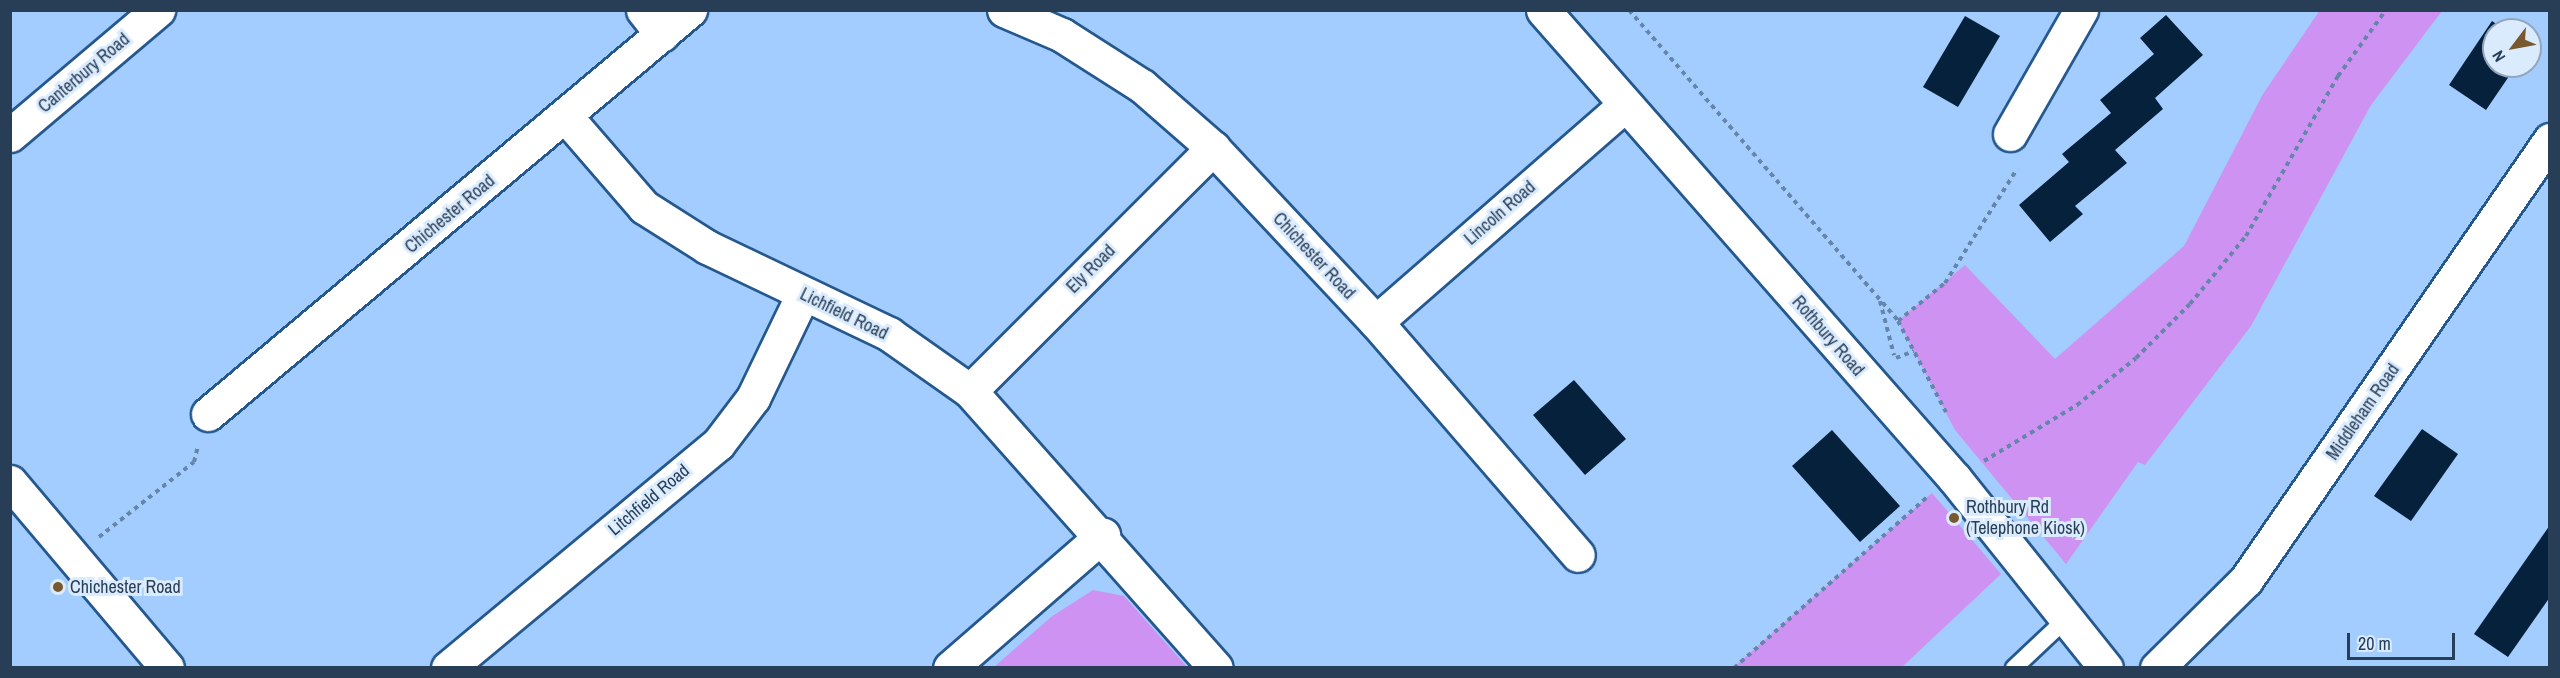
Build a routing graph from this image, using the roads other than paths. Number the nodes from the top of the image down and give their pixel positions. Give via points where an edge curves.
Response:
1 (158, 10) edge
2 (690, 10) edge
3 (1005, 10) edge
4 (1543, 10) edge
5 (2081, 10) edge
6 (652, 22) edge
7 (1625, 105) junction
8 (567, 118) junction
9 (2010, 134) road end
10 (10, 135) edge
11 (2550, 140) edge
12 (1213, 148) junction
13 (803, 294) junction
14 (1376, 322) junction
15 (970, 391) junction
16 (208, 414) road end
17 (10, 482) edge
18 (1103, 536) junction
19 (1578, 555) dead end
20 (2067, 618) junction
21 (158, 664) edge
22 (448, 668) edge
23 (950, 668) edge
24 (1216, 668) edge
25 (2014, 668) edge
26 (2106, 668) edge
27 (2157, 668) edge

1 - 10 street, Canterbury Road
2 - 6 street, Chichester Road
3 - 12 street, Chichester Road via 1062,35 1142,86
4 - 7 street, Rothbury Road
5 - 9 street
6 - 8 street, Chichester Road
7 - 14 street, Lincoln Road
7 - 20 street, Rothbury Road via 1955,479
8 - 13 street, Lichfield Road via 644,207 707,247
8 - 16 street, Chichester Road
11 - 27 street, Middleham Road via 2246,580
12 - 14 street, Chichester Road
12 - 15 street, Ely Road
13 - 15 street, Lichfield Road via 889,334
13 - 22 street, Litchfield Road via 753,398 718,444
14 - 19 street, Chichester Road
15 - 18 street, Lichfield Road
17 - 21 street
18 - 23 street
18 - 24 street, Lichfield Road
20 - 25 lane
20 - 26 street, Rothbury Road

